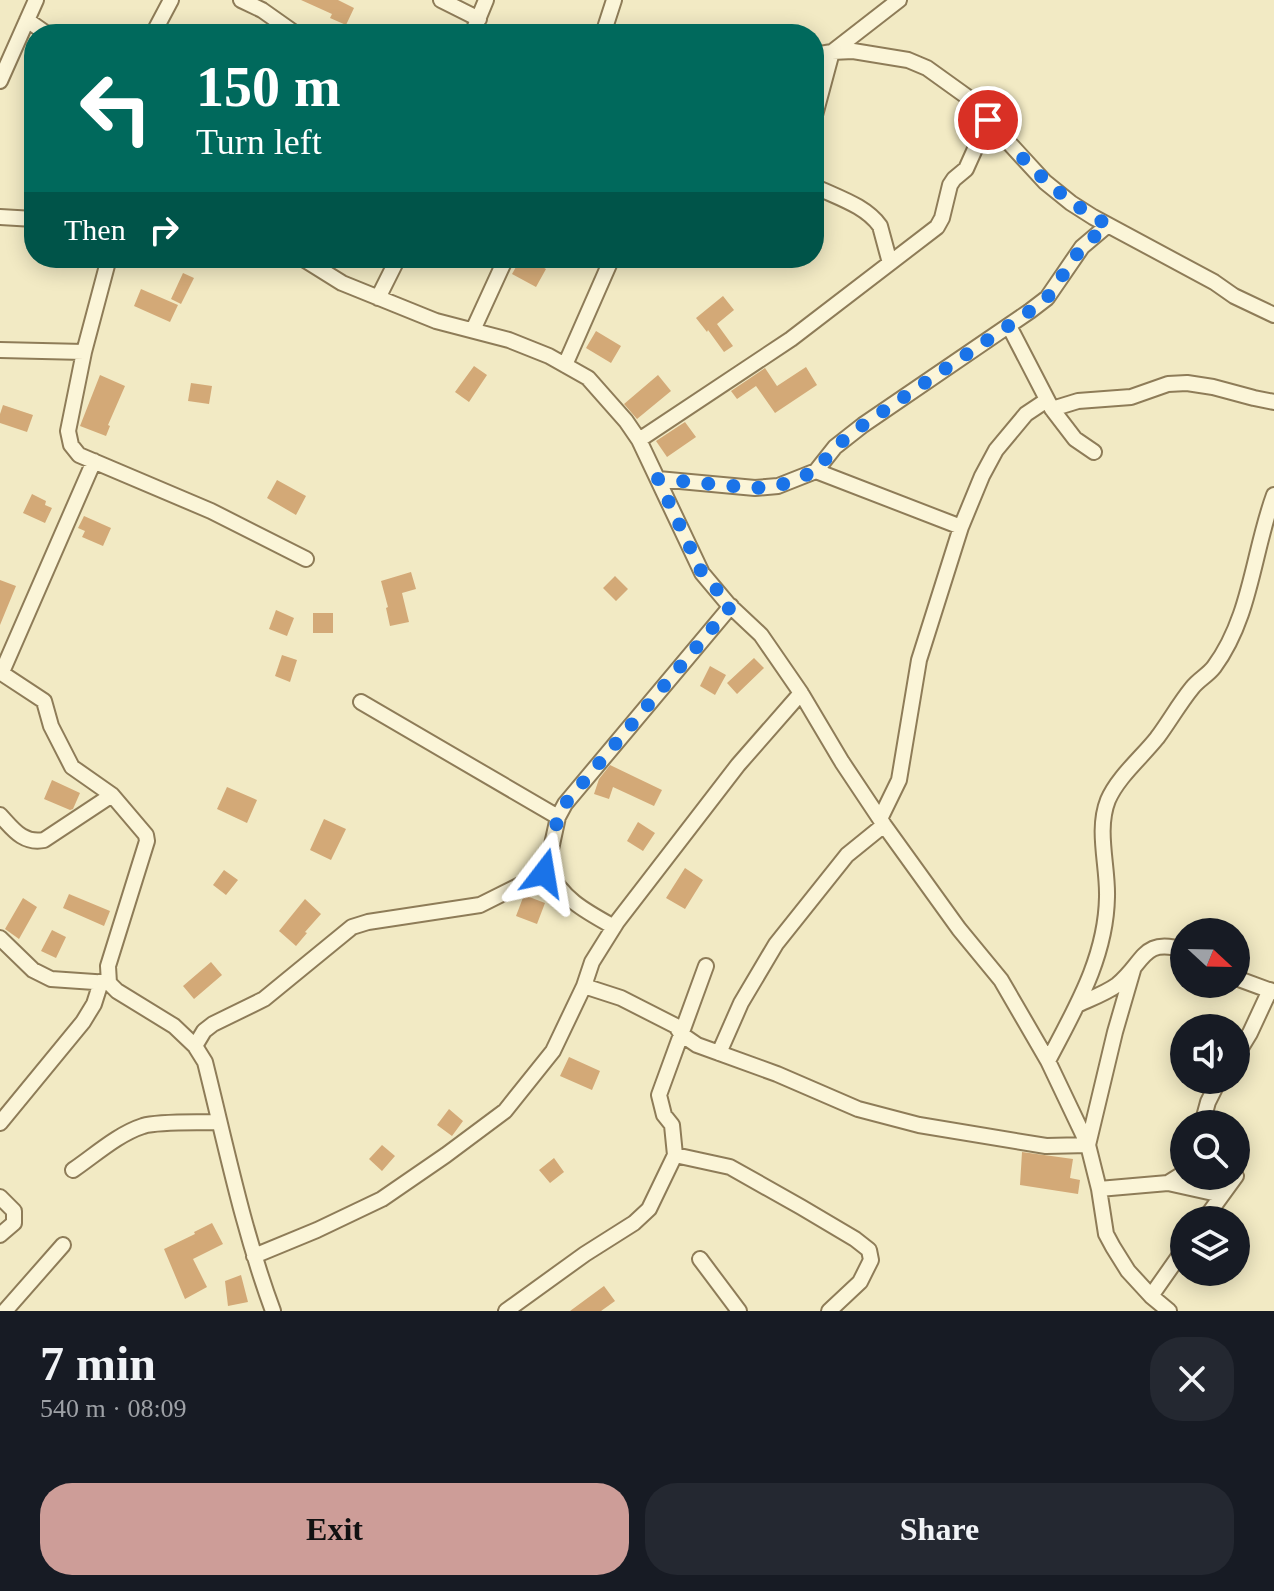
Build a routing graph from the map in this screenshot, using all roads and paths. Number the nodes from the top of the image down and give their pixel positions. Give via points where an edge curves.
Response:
1 (36, 0) edge
2 (171, 0) edge
3 (241, 0) edge
4 (441, 0) edge
5 (486, 0) edge
6 (899, 0) edge
7 (612, 1) edge
8 (479, 19) junction
9 (27, 20) junction
10 (25, 24) edge
11 (33, 24) edge
12 (158, 24) edge
13 (282, 24) edge
14 (477, 24) edge
15 (606, 24) edge
16 (24, 27) edge
17 (832, 52) junction
18 (824, 53) edge
19 (0, 81) edge
20 (824, 82) edge
21 (988, 120) junction
22 (824, 191) edge
23 (0, 217) edge
24 (24, 218) edge
25 (1108, 225) junction
26 (890, 263) junction
27 (106, 268) edge
28 (318, 268) edge
29 (393, 268) edge
30 (501, 268) edge
31 (608, 268) edge
32 (378, 298) junction
33 (1274, 315) edge
34 (1009, 326) junction
35 (473, 330) junction
36 (0, 350) edge
37 (84, 352) junction
38 (565, 365) junction
39 (1274, 402) edge
40 (1049, 404) junction
41 (639, 440) junction
42 (1094, 452) dead end
43 (94, 461) junction
44 (816, 471) junction
45 (658, 479) junction
46 (1274, 495) edge
47 (961, 527) junction
48 (306, 559) dead end
49 (731, 606) junction
50 (1, 672) edge
51 (801, 693) junction
52 (361, 702) dead end
53 (112, 795) junction
54 (0, 815) edge
55 (558, 817) junction
56 (882, 822) junction
57 (547, 868) junction
58 (614, 927) junction
59 (0, 938) edge
60 (1170, 947) edge
61 (706, 966) dead end
62 (1133, 970) junction
63 (105, 982) junction
64 (1250, 983) edge
65 (584, 986) junction
66 (1272, 991) edge
67 (1077, 1005) junction
68 (1250, 1033) edge
69 (681, 1034) junction
70 (195, 1046) junction
71 (719, 1053) junction
72 (1048, 1061) junction
73 (219, 1122) junction
74 (0, 1123) edge
75 (1088, 1145) junction
76 (675, 1155) junction
77 (73, 1170) dead end
78 (1168, 1183) joint
79 (1099, 1189) junction
80 (1226, 1190) edge
81 (1222, 1195) junction
82 (0, 1197) edge
83 (1214, 1206) edge
84 (0, 1235) edge
85 (63, 1245) dead end
86 (254, 1256) junction
87 (700, 1259) dead end
88 (1170, 1269) edge
89 (1151, 1296) junction
90 (5, 1311) edge
91 (273, 1311) edge
92 (506, 1311) edge
93 (739, 1311) edge
94 (829, 1311) edge
95 (1169, 1311) edge

1 - 9 street
2 - 12 street
3 - 13 street
4 - 8 street
5 - 8 street
6 - 17 street
7 - 15 street
8 - 14 street
9 - 10 street
9 - 11 street
16 - 19 street
17 - 18 street
17 - 20 street
17 - 21 street via 908,60 927,68
21 - 25 street via 1045,182
21 - 26 street via 966,169 952,181 937,227
22 - 26 street via 876,220
23 - 24 street
25 - 33 street
25 - 34 street via 1075,256 1047,298
26 - 41 street via 791,339
27 - 37 street
28 - 32 street
29 - 32 street
30 - 35 street
31 - 38 street
32 - 35 street
34 - 40 street
34 - 44 street via 854,432
35 - 38 street
36 - 37 street
37 - 43 street via 68,431 79,455
38 - 41 street via 588,378
39 - 40 street via 1213,387 1168,384 1131,397
40 - 42 street via 1075,439
40 - 47 street via 1026,414 996,450
41 - 45 street
43 - 48 street
43 - 50 street
44 - 45 street via 778,486 755,488
44 - 47 street
45 - 49 street via 702,573
46 - 67 street via 1232,635 1213,668 1193,686 1109,798 1103,817 1104,935
47 - 56 street via 919,660 899,780
49 - 51 street via 761,635
49 - 55 street
50 - 53 street via 44,701 72,767
51 - 56 street
51 - 58 street via 712,797
52 - 55 street
53 - 54 street via 34,842
53 - 63 street via 147,841
55 - 57 street
56 - 71 street via 847,855 776,944
56 - 72 street via 1001,980
57 - 58 street via 565,896
57 - 70 street via 480,905 352,927 264,999 213,1024
58 - 65 street
59 - 63 street via 33,970 51,979
60 - 62 street via 1148,950
61 - 69 street
62 - 67 street via 1115,987
62 - 75 street
63 - 70 street via 174,1026
63 - 74 street via 83,1022
64 - 66 street
65 - 69 street via 621,998 676,1026
65 - 86 street via 553,1051 505,1111 382,1199
66 - 68 street
67 - 72 street
69 - 71 street
69 - 76 street via 659,1095 672,1125
70 - 73 street via 205,1062
71 - 75 street via 858,1109 919,1125 1046,1146
72 - 75 street
73 - 77 street via 146,1125
73 - 86 street
75 - 79 street
76 - 92 street via 649,1209 634,1223
76 - 94 street via 730,1167 869,1250 871,1260 860,1282
78 - 79 street
78 - 81 street
79 - 89 street via 1106,1234
80 - 81 street
81 - 83 street
82 - 84 street via 14,1211 14,1223
85 - 90 street
86 - 91 street
87 - 93 street
88 - 89 street
89 - 95 street

